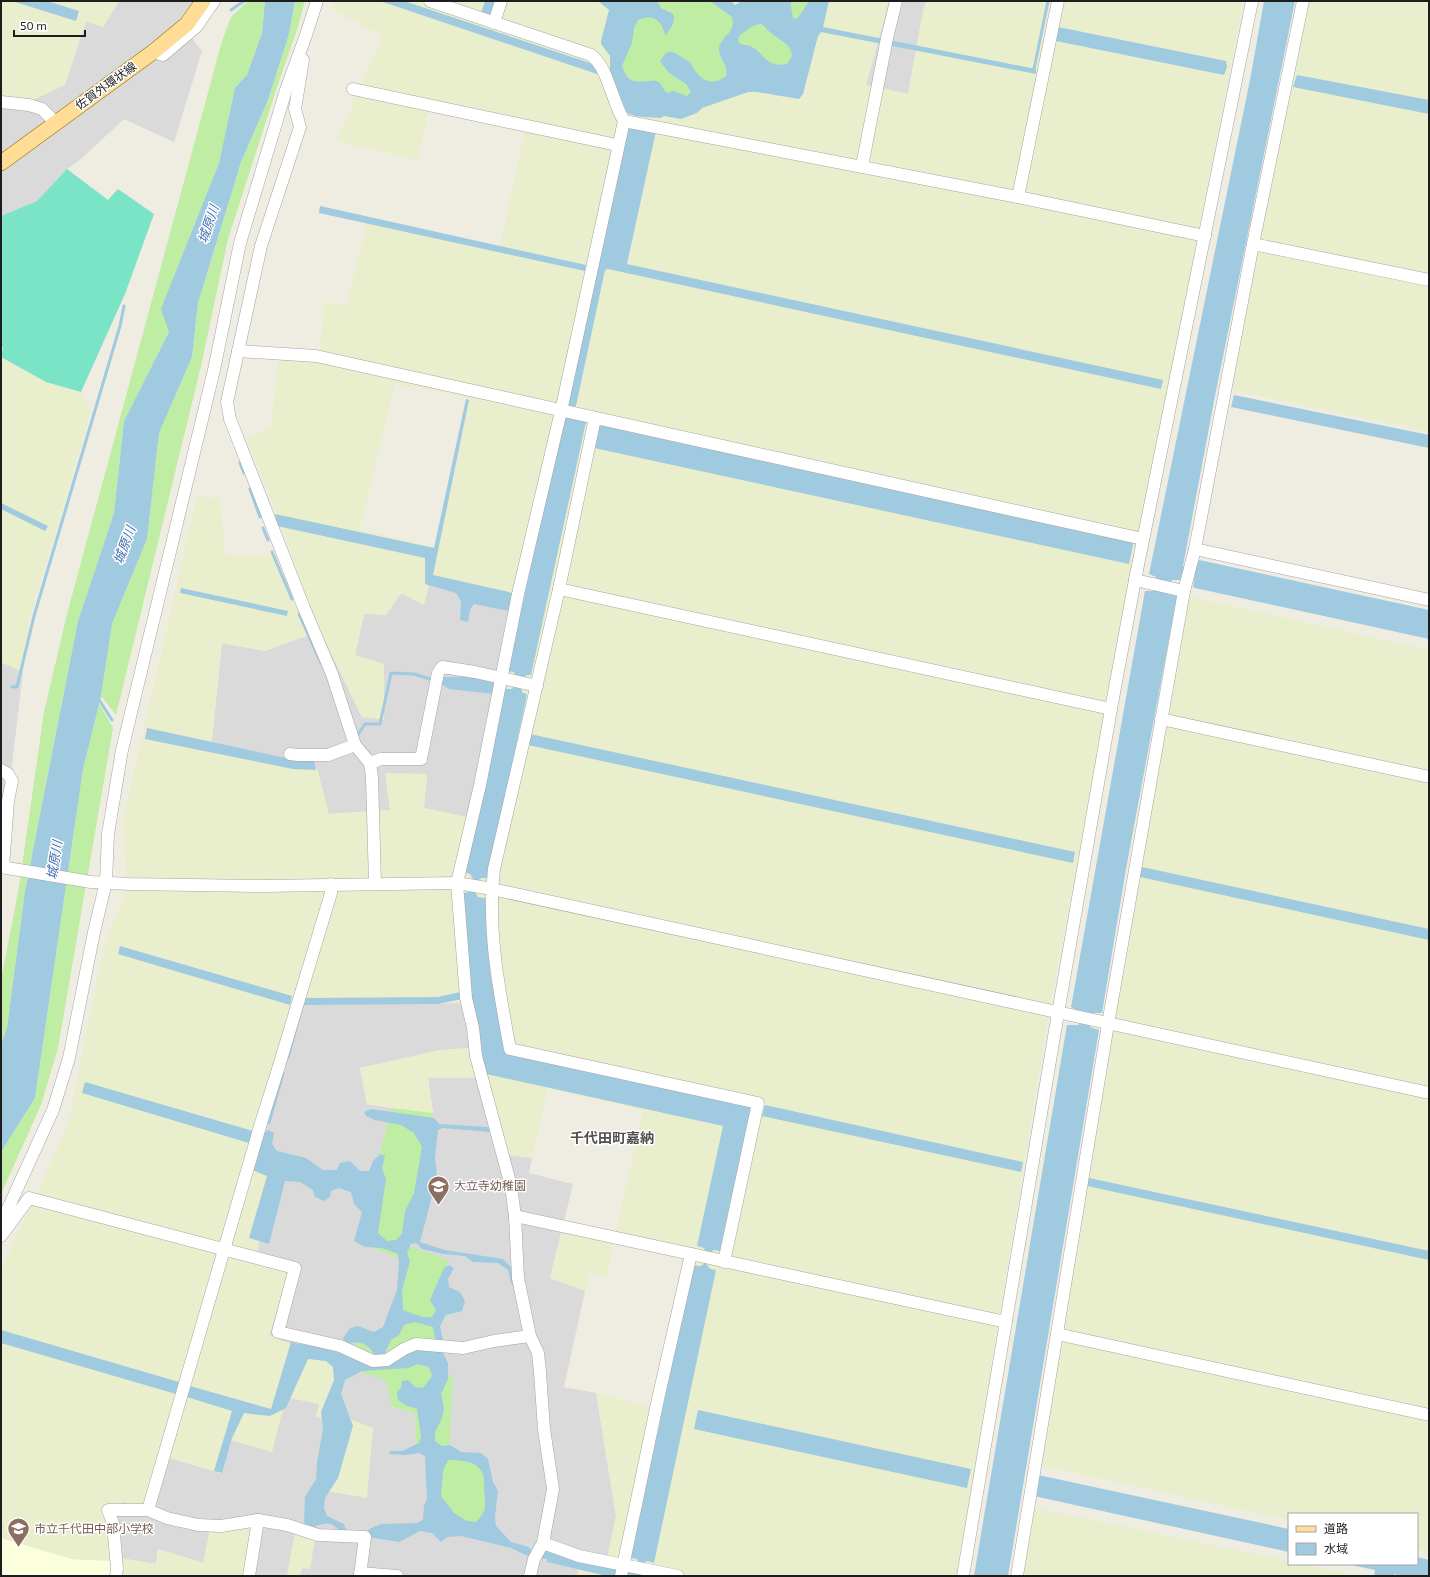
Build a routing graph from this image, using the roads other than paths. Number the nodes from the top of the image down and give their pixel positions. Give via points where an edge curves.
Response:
1 (203, 1) edge
2 (214, 1) edge
3 (317, 1) edge
4 (430, 1) edge
5 (501, 1) edge
6 (896, 1) edge
7 (1058, 1) edge
8 (1252, 1) edge
9 (1303, 1) edge
10 (494, 23) junction
11 (306, 35) junction
12 (153, 52) junction
13 (353, 89) dead end
14 (1, 102) edge
15 (624, 121) junction
16 (56, 122) junction
17 (618, 145) junction
18 (1, 163) edge
19 (862, 166) junction
20 (1018, 197) junction
21 (1205, 236) junction
22 (1252, 244) junction
23 (1429, 280) edge
24 (238, 352) junction
25 (566, 412) junction
26 (595, 418) junction
27 (1143, 539) junction
28 (1195, 549) junction
29 (1134, 580) junction
30 (559, 589) junction
31 (1184, 591) junction
32 (1429, 600) edge
33 (513, 680) junction
34 (537, 686) junction
35 (1111, 708) junction
36 (1161, 719) junction
37 (355, 745) junction
38 (290, 754) dead end
39 (370, 763) junction
40 (1, 770) edge
41 (1429, 777) edge
42 (4, 868) edge
43 (106, 882) junction
44 (375, 883) junction
45 (457, 883) junction
46 (331, 884) junction
47 (492, 889) junction
48 (1058, 1013) junction
49 (1108, 1024) junction
50 (1429, 1093) edge
51 (514, 1216) junction
52 (1, 1224) edge
53 (1, 1236) edge
54 (224, 1250) junction
55 (691, 1254) junction
56 (724, 1262) junction
57 (1006, 1322) junction
58 (1058, 1334) junction
59 (530, 1336) junction
60 (1429, 1415) edge
61 (148, 1510) junction
62 (258, 1520) junction
63 (539, 1550) junction
64 (631, 1569) edge
65 (360, 1575) edge
66 (116, 1576) edge
67 (249, 1576) edge
68 (397, 1576) edge
69 (530, 1576) edge
70 (678, 1576) edge
71 (963, 1576) edge
72 (1017, 1576) edge

1 - 12 main road, 佐賀外環状線 via 187,24
2 - 12 street via 196,27 163,55
3 - 11 street
4 - 10 street
5 - 10 street
6 - 19 street
7 - 20 street
8 - 21 street
9 - 22 street
10 - 15 street via 597,59
11 - 24 street via 295,109 300,127 261,246
11 - 43 street via 286,90 240,243 212,378 122,750 108,834
12 - 16 main road, 佐賀外環状線
13 - 17 street
14 - 16 street via 42,109
15 - 17 street
15 - 19 street
16 - 18 main road, 佐賀外環状線
17 - 25 street
19 - 20 street
20 - 21 street
21 - 27 street
22 - 23 street
22 - 28 street
24 - 25 street via 316,356
24 - 37 street via 227,402 230,419 332,674
25 - 26 street
25 - 33 street via 518,594
26 - 27 street
26 - 30 street
27 - 29 street
28 - 31 street
28 - 32 street
29 - 31 street
29 - 35 street
30 - 34 street
30 - 35 street
31 - 36 street
33 - 34 street
33 - 39 street via 442,667 438,673 421,759 382,759
33 - 45 street via 480,785
34 - 47 street via 494,869
35 - 48 street
36 - 41 street
36 - 49 street
37 - 38 street via 328,755
37 - 39 street
39 - 44 street
40 - 42 street via 12,780 8,801
42 - 43 street via 90,882
43 - 46 street via 264,886
43 - 52 street via 69,1058 53,1110
44 - 45 street
44 - 46 street
45 - 47 street
45 - 51 street via 466,998 476,1056 511,1186
46 - 54 street via 331,893
47 - 48 street
47 - 56 street via 497,980 510,1049 758,1103
48 - 49 street
48 - 57 street
49 - 50 street
49 - 58 street
51 - 55 street
51 - 59 street via 518,1278
53 - 54 street via 30,1198
54 - 59 street via 295,1268 278,1332 344,1348 372,1361 387,1360 416,1344 463,1348
54 - 61 street
55 - 56 street
55 - 64 street via 658,1399
56 - 57 street
57 - 71 street
58 - 60 street
58 - 72 street
59 - 63 street via 538,1353 552,1489
61 - 62 street via 167,1518 198,1525 221,1526
61 - 66 street via 108,1510 113,1523
62 - 65 street via 287,1525 318,1535 365,1537
62 - 67 street
63 - 64 street via 580,1556
63 - 69 street
64 - 70 street
65 - 68 street

